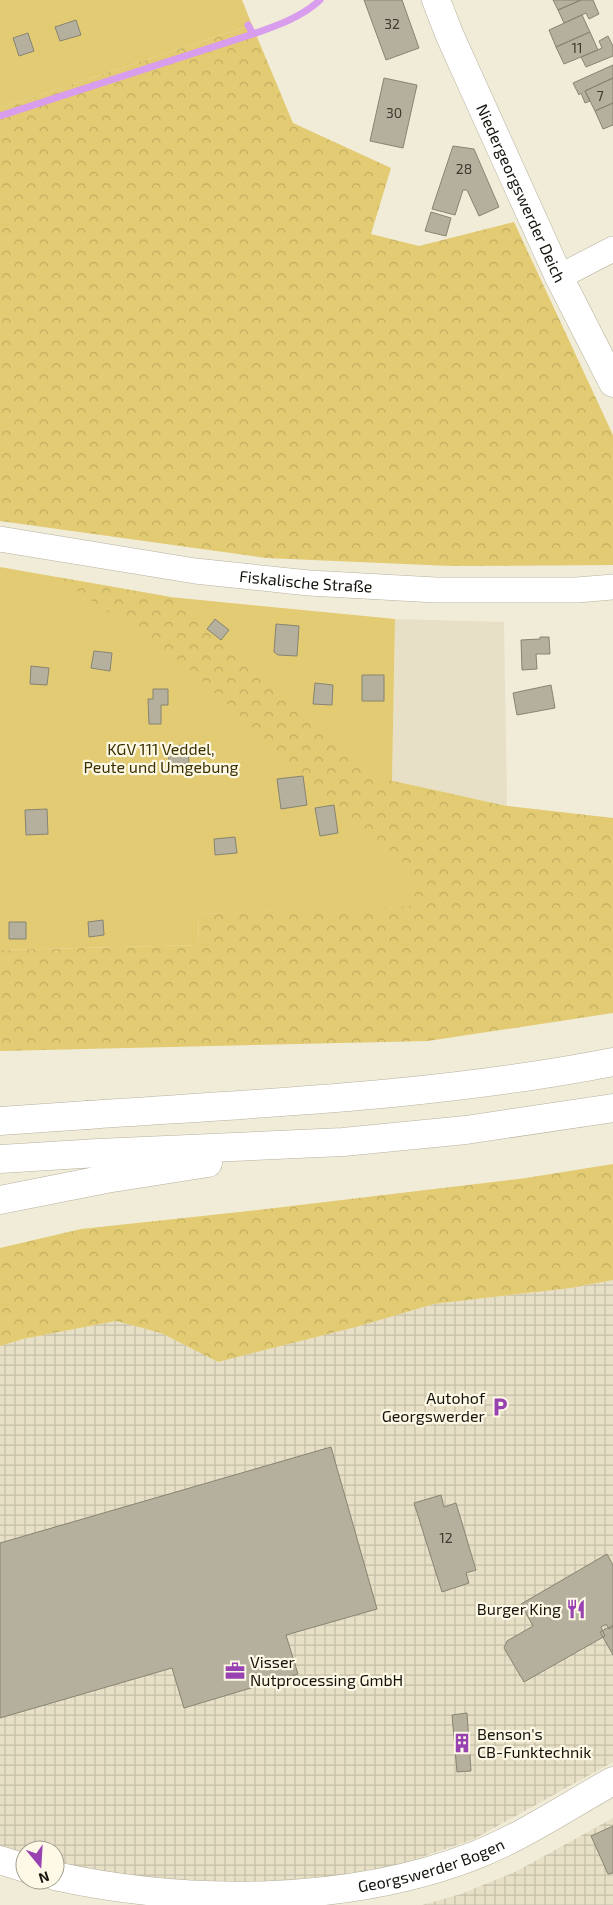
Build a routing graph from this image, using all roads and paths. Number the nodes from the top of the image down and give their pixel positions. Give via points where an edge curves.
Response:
1 (436, 0) edge
2 (613, 249) edge
3 (559, 277) junction
4 (613, 384) edge
5 (0, 539) edge
6 (613, 587) edge
7 (613, 1062) edge
8 (613, 1108) edge
9 (0, 1110) edge
10 (87, 1115) junction
11 (0, 1121) edge
12 (343, 1142) junction
13 (0, 1159) edge
14 (0, 1200) edge
15 (613, 1781) edge
16 (0, 1860) edge
17 (15, 1865) edge
18 (65, 1879) edge

1 - 3 main road, Niedergeorgswerder Deich
2 - 3 street
3 - 4 main road, Niedergeorgswerder Deich
5 - 6 street, Fiskalische Straße via 195,571 309,583 436,590
7 - 10 main road via 485,1083 398,1092
8 - 12 main road via 466,1130
9 - 10 main road
10 - 11 main road
12 - 13 main road
12 - 14 main road via 106,1179
15 - 18 main road, Georgswerder Bogen via 512,1839 477,1855 395,1881 345,1891 285,1897 210,1898 144,1894
16 - 17 main road

